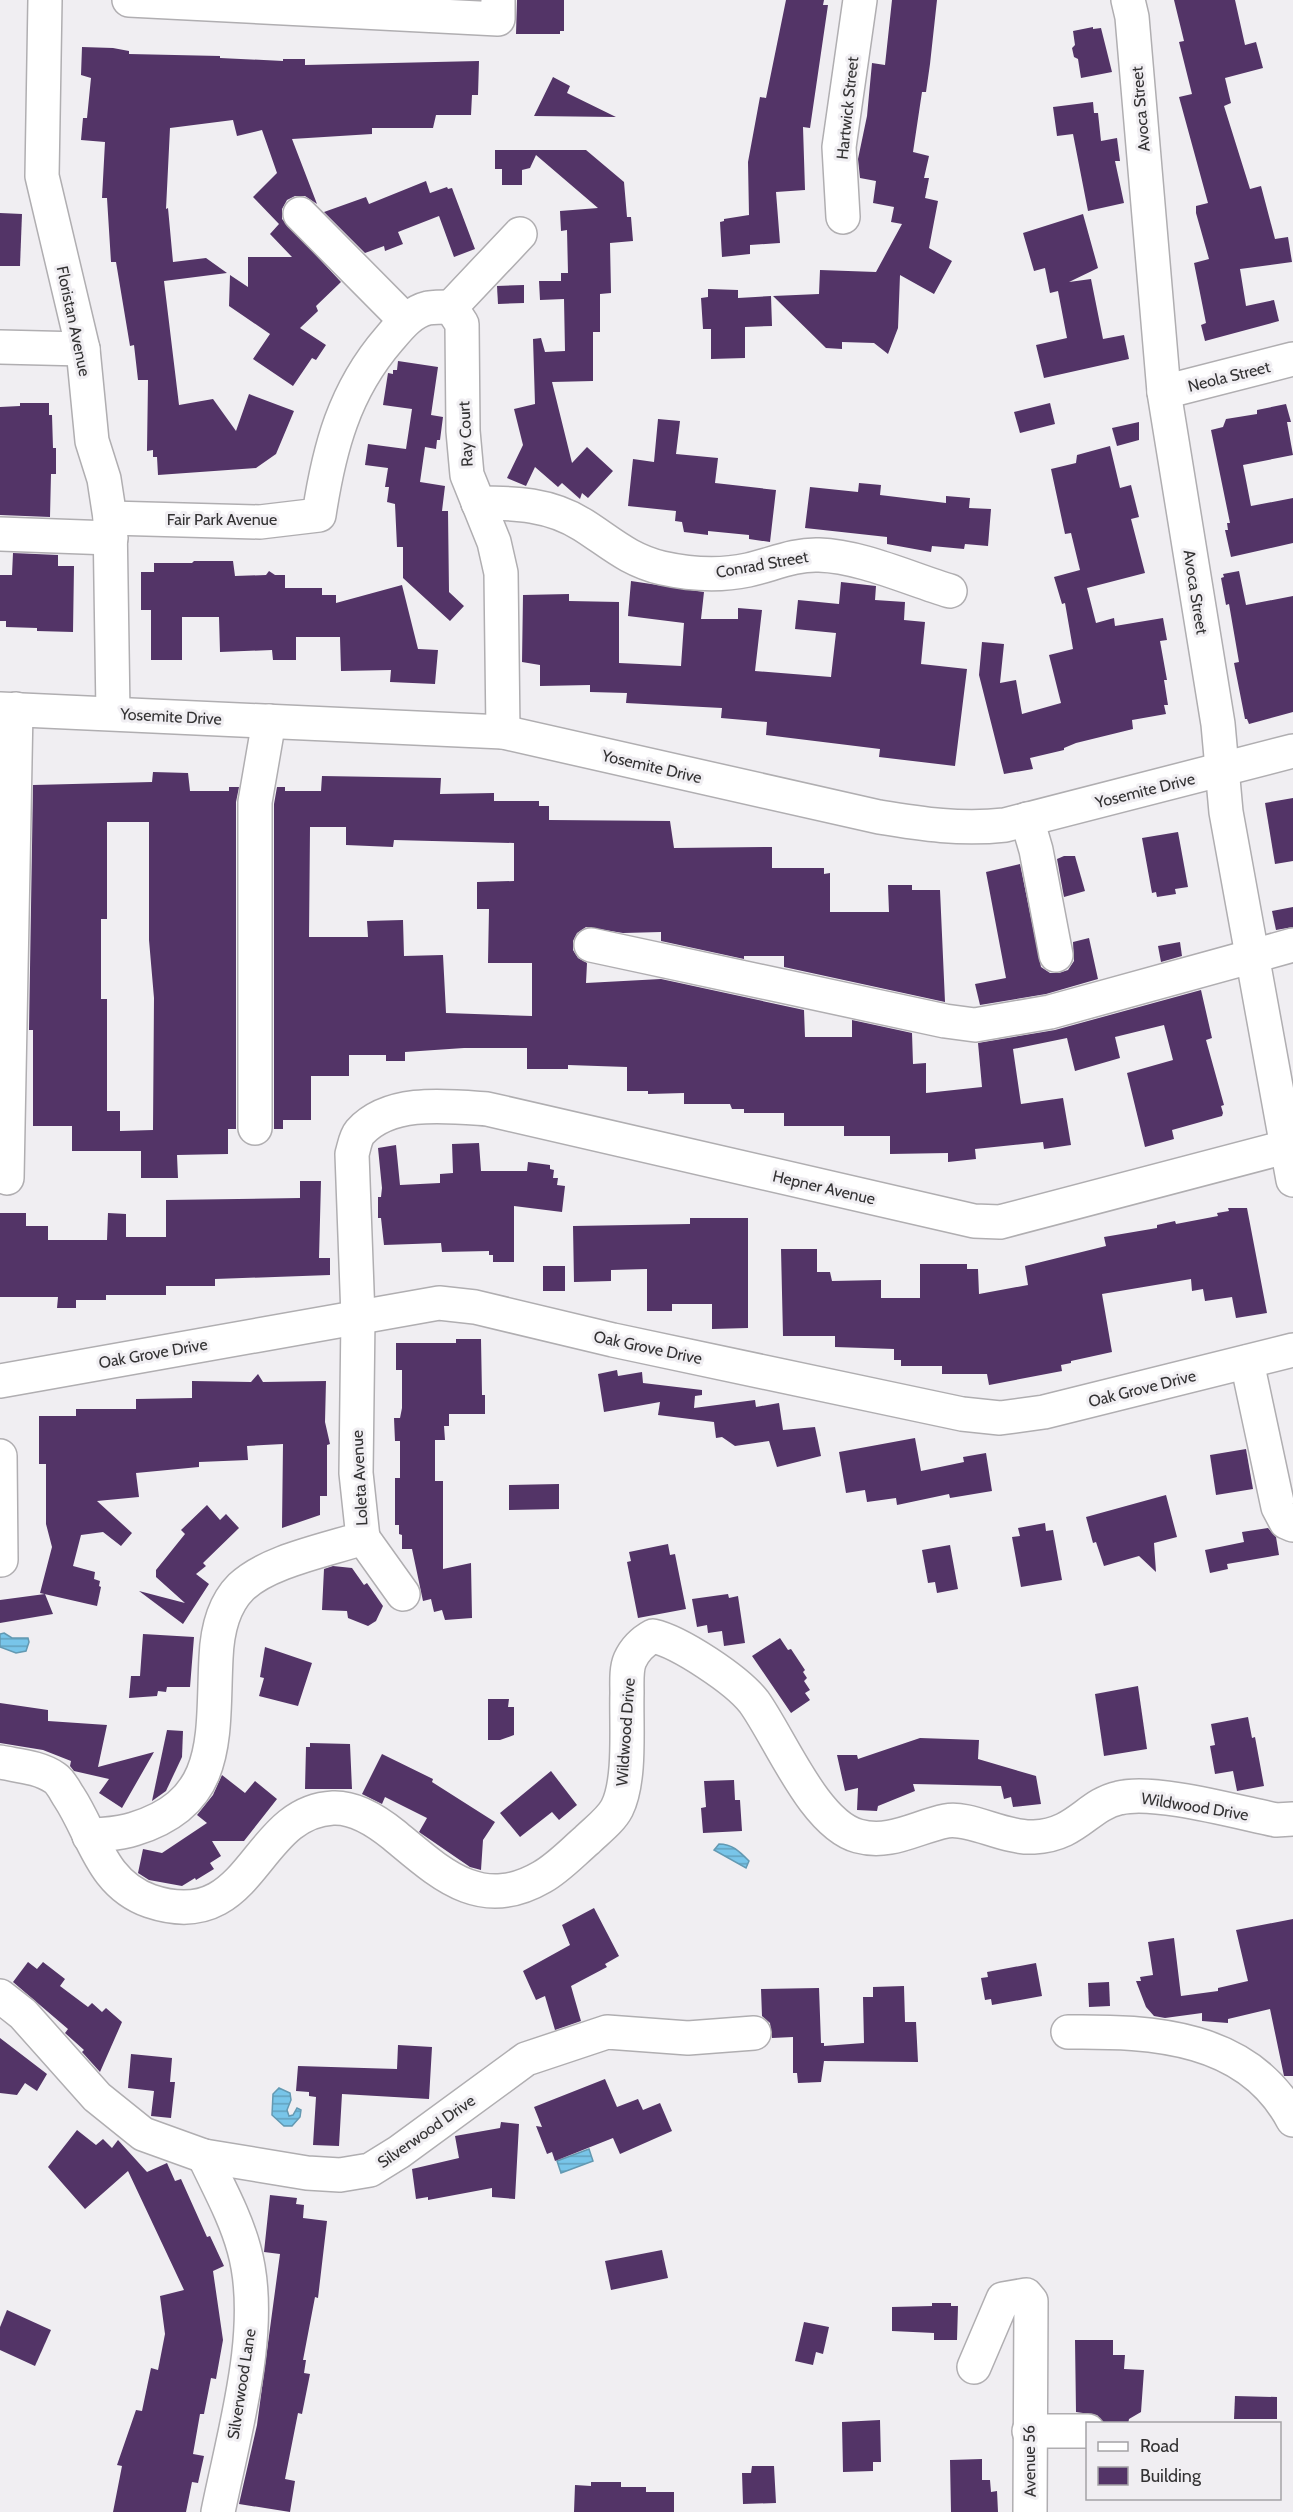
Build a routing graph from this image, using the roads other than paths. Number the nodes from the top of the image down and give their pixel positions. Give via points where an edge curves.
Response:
1 (45, 0) edge
2 (129, 0) edge
3 (498, 0) edge
4 (860, 0) edge
5 (1128, 0) edge
6 (300, 214) dead end
7 (843, 217) dead end
8 (520, 234) dead end
9 (451, 307) junction
10 (405, 320) junction
11 (0, 347) edge
12 (83, 349) junction
13 (1293, 359) edge
14 (1164, 392) junction
15 (478, 503) junction
16 (110, 528) junction
17 (0, 534) edge
18 (950, 591) dead end
19 (8, 709) edge
20 (112, 713) junction
21 (269, 721) junction
22 (503, 732) junction
23 (1293, 751) edge
24 (1222, 771) junction
25 (1027, 819) junction
26 (591, 945) dead end
27 (1293, 945) edge
28 (1056, 955) dead end
29 (1252, 956) junction
30 (255, 1128) dead end
31 (358, 1134) joint
32 (1290, 1146) edge
33 (8, 1178) dead end
34 (1293, 1180) edge
35 (357, 1317) junction
36 (1293, 1350) edge
37 (1247, 1362) junction
38 (0, 1381) edge
39 (0, 1456) edge
40 (1293, 1526) edge
41 (363, 1538) junction
42 (1, 1560) edge
43 (403, 1594) dead end
44 (0, 1762) edge
45 (1293, 1819) edge
46 (89, 1836) junction
47 (0, 1996) edge
48 (1068, 2032) dead end
49 (754, 2033) dead end
50 (1293, 2120) edge
51 (204, 2156) junction
52 (974, 2367) dead end
53 (1029, 2421) junction
54 (1086, 2431) edge
55 (218, 2512) edge
56 (1030, 2512) edge

1 - 12 street, Floristan Avenue via 42,176
2 - 3 street via 498,19
4 - 7 street, Hartwick Street via 839,147
5 - 14 street, Avoca Street
6 - 10 street
8 - 9 street
9 - 10 street, Fair Park Avenue via 428,308
9 - 15 street, Ray Court via 462,324 463,431 468,475
10 - 16 street, Fair Park Avenue via 368,363 341,420 327,461 319,515 260,522
11 - 12 street
12 - 16 street, Floristan Avenue via 92,441 104,479
13 - 14 street, Neola Street
14 - 24 street, Avoca Street via 1218,724
15 - 18 street, Conrad Street via 520,503 550,509 582,524 621,553 661,568 704,574 818,555 846,558
15 - 22 street, Ray Court via 495,542 501,573
16 - 17 street
16 - 20 street, Floristan Avenue
19 - 20 street, Yosemite Drive
19 - 33 street
20 - 21 street, Yosemite Drive
21 - 22 street, Yosemite Drive
21 - 30 street via 255,802
22 - 25 street, Yosemite Drive via 889,819 972,829
23 - 24 street, Yosemite Drive
24 - 25 street, Yosemite Drive
24 - 29 street, Avoca Street
25 - 28 street
26 - 29 street via 975,1025 1050,1012
27 - 29 street
29 - 32 street, Avoca Street
31 - 32 street, Hepner Avenue via 374,1120 401,1110 441,1106 487,1109 974,1221 1000,1222
31 - 35 street, Loleta Avenue via 352,1154
32 - 34 street, Avoca Street
35 - 37 street, Oak Grove Drive via 440,1303 475,1307 671,1353 962,1414 1000,1418 1044,1412
35 - 38 street, Oak Grove Drive
35 - 41 street, Loleta Avenue via 356,1473
36 - 37 street, Oak Grove Drive
37 - 40 street via 1278,1507 1286,1522
39 - 42 street
41 - 43 street
41 - 46 street, Loleta Avenue via 262,1572 240,1588 223,1615 217,1644 212,1748 203,1777 188,1799 160,1819 132,1830
44 - 46 street, Wildwood Drive via 40,1770 58,1780
45 - 46 street, Wildwood Drive via 1276,1820 1143,1796 1118,1798 1072,1827 1048,1836 1019,1838 964,1821 947,1820 892,1838 858,1836 831,1822 753,1701 727,1678 668,1639 653,1636 640,1643 629,1661 623,1784 616,1809 599,1829 544,1876 518,1889 488,1892 462,1885 383,1826 360,1813 336,1808 315,1810 292,1822 220,1899 197,1908 172,1907 147,1900 123,1886 100,1861
47 - 51 street, Silverwood Drive via 23,2014 97,2097 143,2134
48 - 50 street via 1172,2037 1245,2063 1270,2085
49 - 51 street, Silverwood Drive via 688,2038 607,2032 526,2059 370,2170 340,2175 307,2173
51 - 55 street, Silverwood Lane via 233,2216 253,2297 251,2342
52 - 53 street, Avenue 56 via 1003,2299 1026,2295 1031,2301
53 - 54 street
53 - 56 street, Avenue 56

